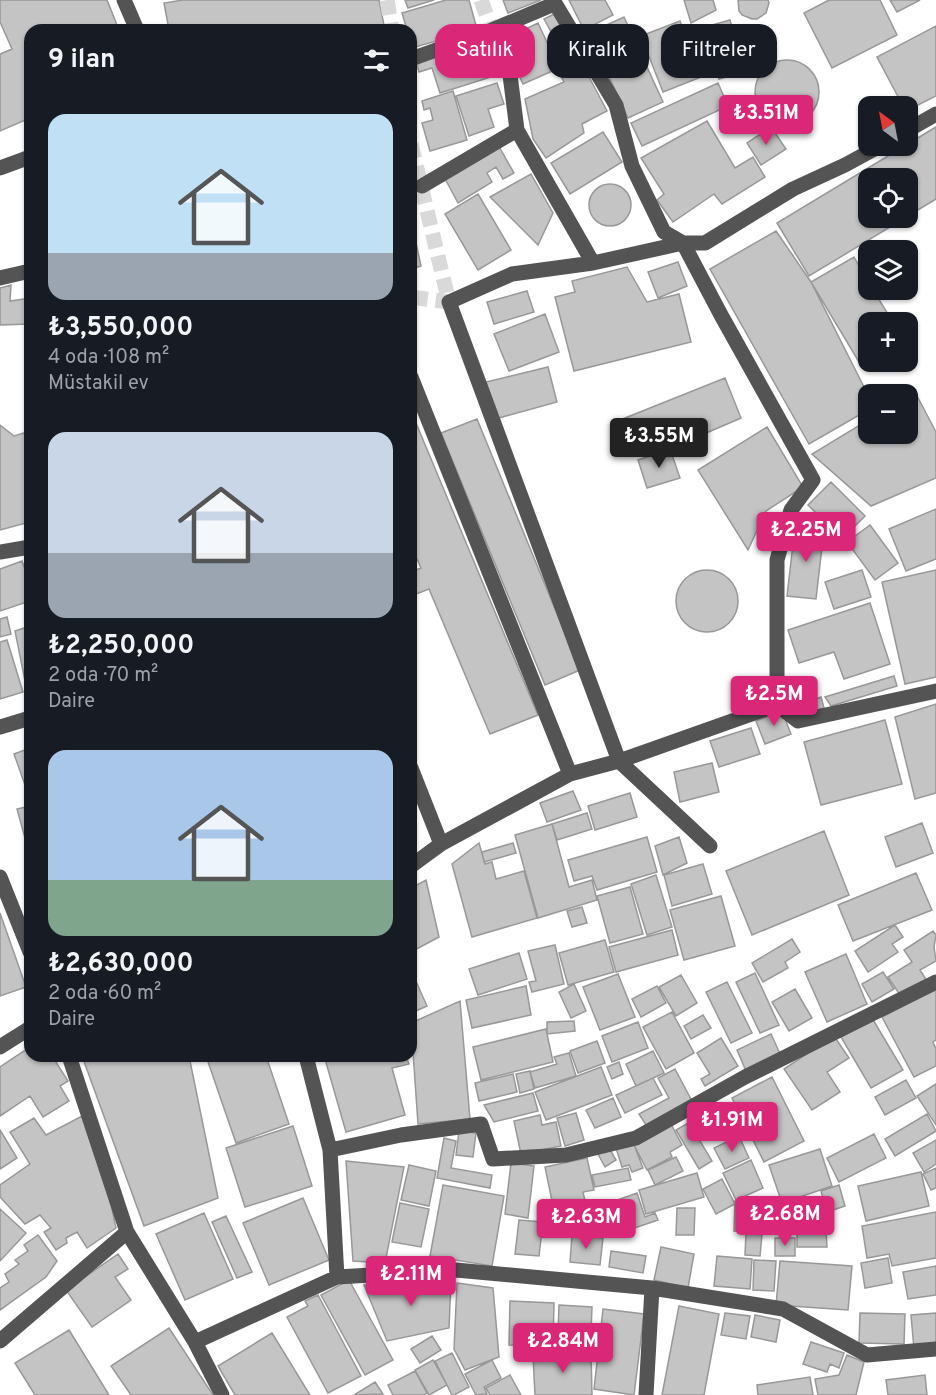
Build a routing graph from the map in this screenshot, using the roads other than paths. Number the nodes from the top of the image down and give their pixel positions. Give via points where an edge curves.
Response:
1 (124, 0) edge
2 (553, 2) edge
3 (134, 24) edge
4 (505, 24) edge
5 (435, 50) edge
6 (417, 57) edge
7 (510, 78) edge
8 (936, 114) edge
9 (918, 124) edge
10 (517, 130) junction
11 (862, 156) edge
12 (24, 159) edge
13 (0, 168) edge
14 (422, 186) dead end
15 (683, 243) junction
16 (593, 263) junction
17 (24, 272) edge
18 (0, 278) edge
19 (417, 392) edge
20 (24, 548) edge
21 (0, 552) edge
22 (936, 691) edge
23 (777, 705) junction
24 (24, 720) edge
25 (0, 727) edge
26 (619, 761) junction
27 (570, 774) junction
28 (417, 783) edge
29 (441, 843) junction
30 (710, 846) dead end
31 (417, 861) edge
32 (0, 877) edge
33 (24, 937) edge
34 (936, 982) edge
35 (24, 1032) edge
36 (0, 1047) edge
37 (71, 1062) edge
38 (308, 1062) edge
39 (330, 1150) junction
40 (127, 1232) junction
41 (337, 1277) junction
42 (652, 1288) junction
43 (0, 1341) edge
44 (195, 1342) junction
45 (936, 1349) edge
46 (222, 1395) edge
47 (646, 1395) edge

1 - 3 street
2 - 4 street
2 - 15 street via 616,105 632,166 664,232
5 - 6 street
7 - 10 street
8 - 9 street
10 - 14 street
10 - 16 street
11 - 15 street via 793,189 705,243
12 - 13 street
15 - 16 street
15 - 23 street via 813,480 790,510 777,560
16 - 26 street via 512,274 449,302
17 - 18 street
19 - 27 street
20 - 21 street
22 - 23 street via 798,721
23 - 26 street
24 - 25 street
26 - 27 street
26 - 30 street
27 - 29 street
28 - 29 street
29 - 31 street
32 - 33 street
34 - 39 street via 745,1077 636,1138 566,1155 493,1159 481,1124
35 - 36 street
37 - 40 street
38 - 39 street
39 - 41 street
40 - 43 street
40 - 44 street
41 - 42 street via 456,1270
41 - 44 street
42 - 45 street via 783,1309 867,1355
42 - 47 street
44 - 46 street

